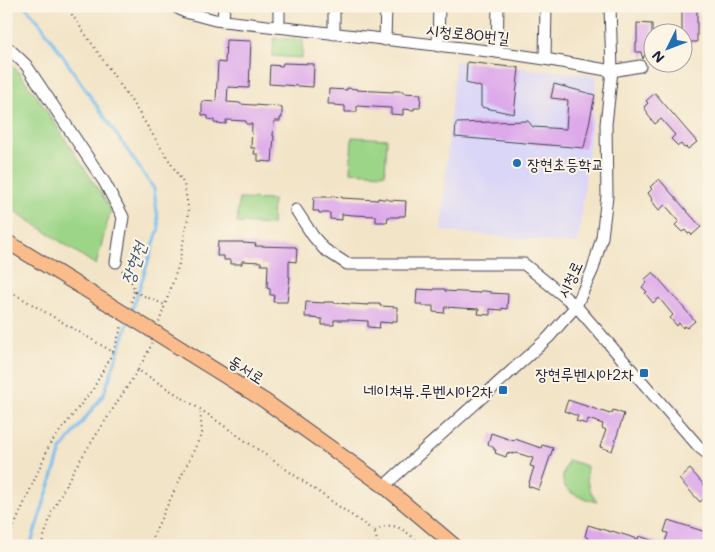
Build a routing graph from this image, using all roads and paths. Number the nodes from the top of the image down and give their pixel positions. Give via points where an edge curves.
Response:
1 (66, 6) edge
2 (174, 6) edge
3 (224, 6) edge
4 (279, 6) edge
5 (334, 6) edge
6 (386, 6) edge
7 (439, 6) edge
8 (498, 6) edge
9 (546, 6) edge
10 (610, 6) edge
11 (223, 21) junction
12 (278, 27) junction
13 (334, 34) junction
14 (385, 40) junction
15 (6, 46) edge
16 (438, 46) junction
17 (497, 52) junction
18 (545, 59) junction
19 (640, 66) dead end
20 (612, 71) junction
21 (296, 210) dead end
22 (6, 241) edge
23 (116, 262) dead end
24 (6, 289) edge
25 (135, 292) dead end
26 (160, 303) dead end
27 (165, 305) dead end
28 (576, 306) junction
29 (200, 409) junction
30 (709, 455) edge
31 (384, 486) junction
32 (374, 531) junction
33 (6, 545) edge
34 (41, 546) edge
35 (148, 546) edge
36 (379, 546) edge
37 (423, 546) edge
38 (455, 546) edge

1 - 27 path via 184,184 189,212 179,264
2 - 11 street, 시청로80번길 via 185,12
3 - 11 street
4 - 12 street
5 - 13 street
6 - 14 street
7 - 16 street
8 - 17 street
9 - 18 street
10 - 20 street, 시청로
11 - 12 street, 시청로80번길
12 - 13 street, 시청로80번길
13 - 14 street, 시청로80번길
14 - 16 street, 시청로80번길
15 - 23 street via 26,65 105,183 123,218
16 - 17 street, 시청로80번길
17 - 18 street, 시청로80번길
18 - 20 street, 시청로80번길
19 - 20 street, 시청로80번길
20 - 28 street, 시청로 via 606,124 607,196 602,237 593,269
21 - 28 street via 324,249 347,264 524,264
22 - 31 main road, 동서로, bridge via 265,401
24 - 33 path via 113,352 92,389 50,444
25 - 26 path
28 - 30 street
28 - 31 street, 시청로 via 549,337
29 - 32 path
29 - 34 path via 138,370 73,471 52,512
29 - 35 path via 202,433
31 - 38 main road, 동서로
32 - 36 path
32 - 37 path via 386,526 397,527

